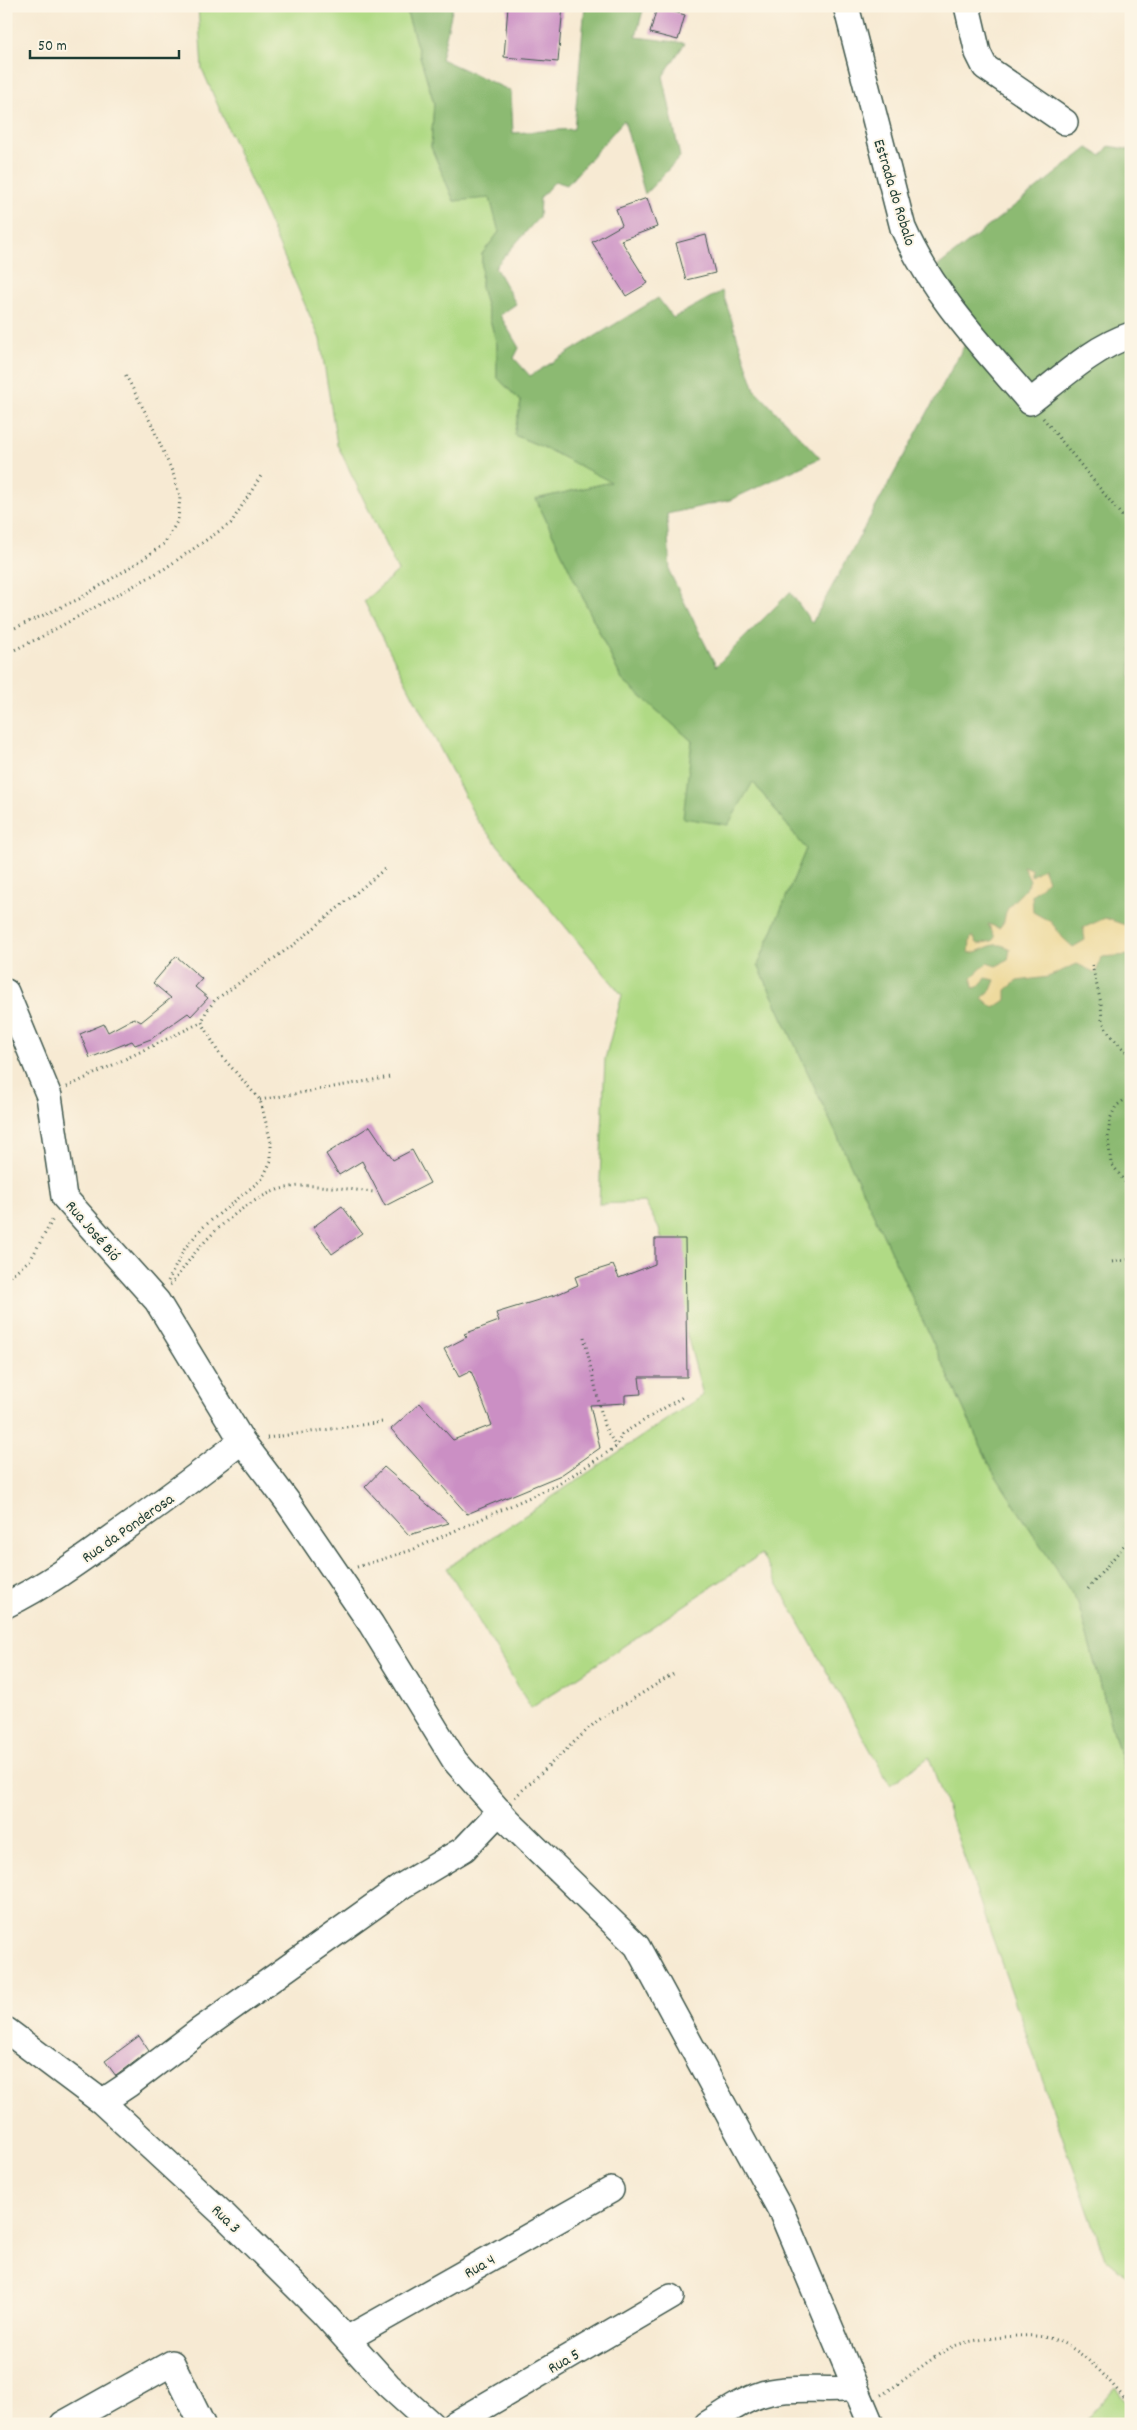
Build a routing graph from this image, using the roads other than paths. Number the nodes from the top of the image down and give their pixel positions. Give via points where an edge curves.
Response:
1 (846, 6) edge
2 (967, 6) edge
3 (1065, 122) dead end
4 (1131, 335) edge
5 (6, 992) edge
6 (242, 1441) junction
7 (6, 1605) edge
8 (500, 1811) junction
9 (6, 2030) edge
10 (102, 2102) junction
11 (611, 2190) dead end
12 (671, 2297) dead end
13 (347, 2339) junction
14 (863, 2406) edge
15 (62, 2424) edge
16 (202, 2424) edge
17 (430, 2424) edge
18 (454, 2424) edge
19 (707, 2424) edge

1 - 4 street, Estrada do Robalo via 904,228 914,253 928,277 1030,402 1078,365
2 - 3 street via 978,53 985,67
5 - 6 street, Rua José Bió via 49,1096 64,1197 157,1301
6 - 7 street, Rua da Ponderosa via 84,1558
6 - 8 street, Rua José Bió via 371,1624 455,1761
8 - 10 street via 464,1849 402,1886
8 - 14 street, Rua José Bió via 637,1946 781,2211
9 - 10 street, Rua 3
10 - 13 street, Rua 3 via 224,2214
11 - 13 street, Rua 4
12 - 18 street, Rua 5
13 - 17 street, Rua 3 via 388,2385
14 - 19 street via 834,2391 770,2392 749,2399
15 - 16 street via 172,2363

